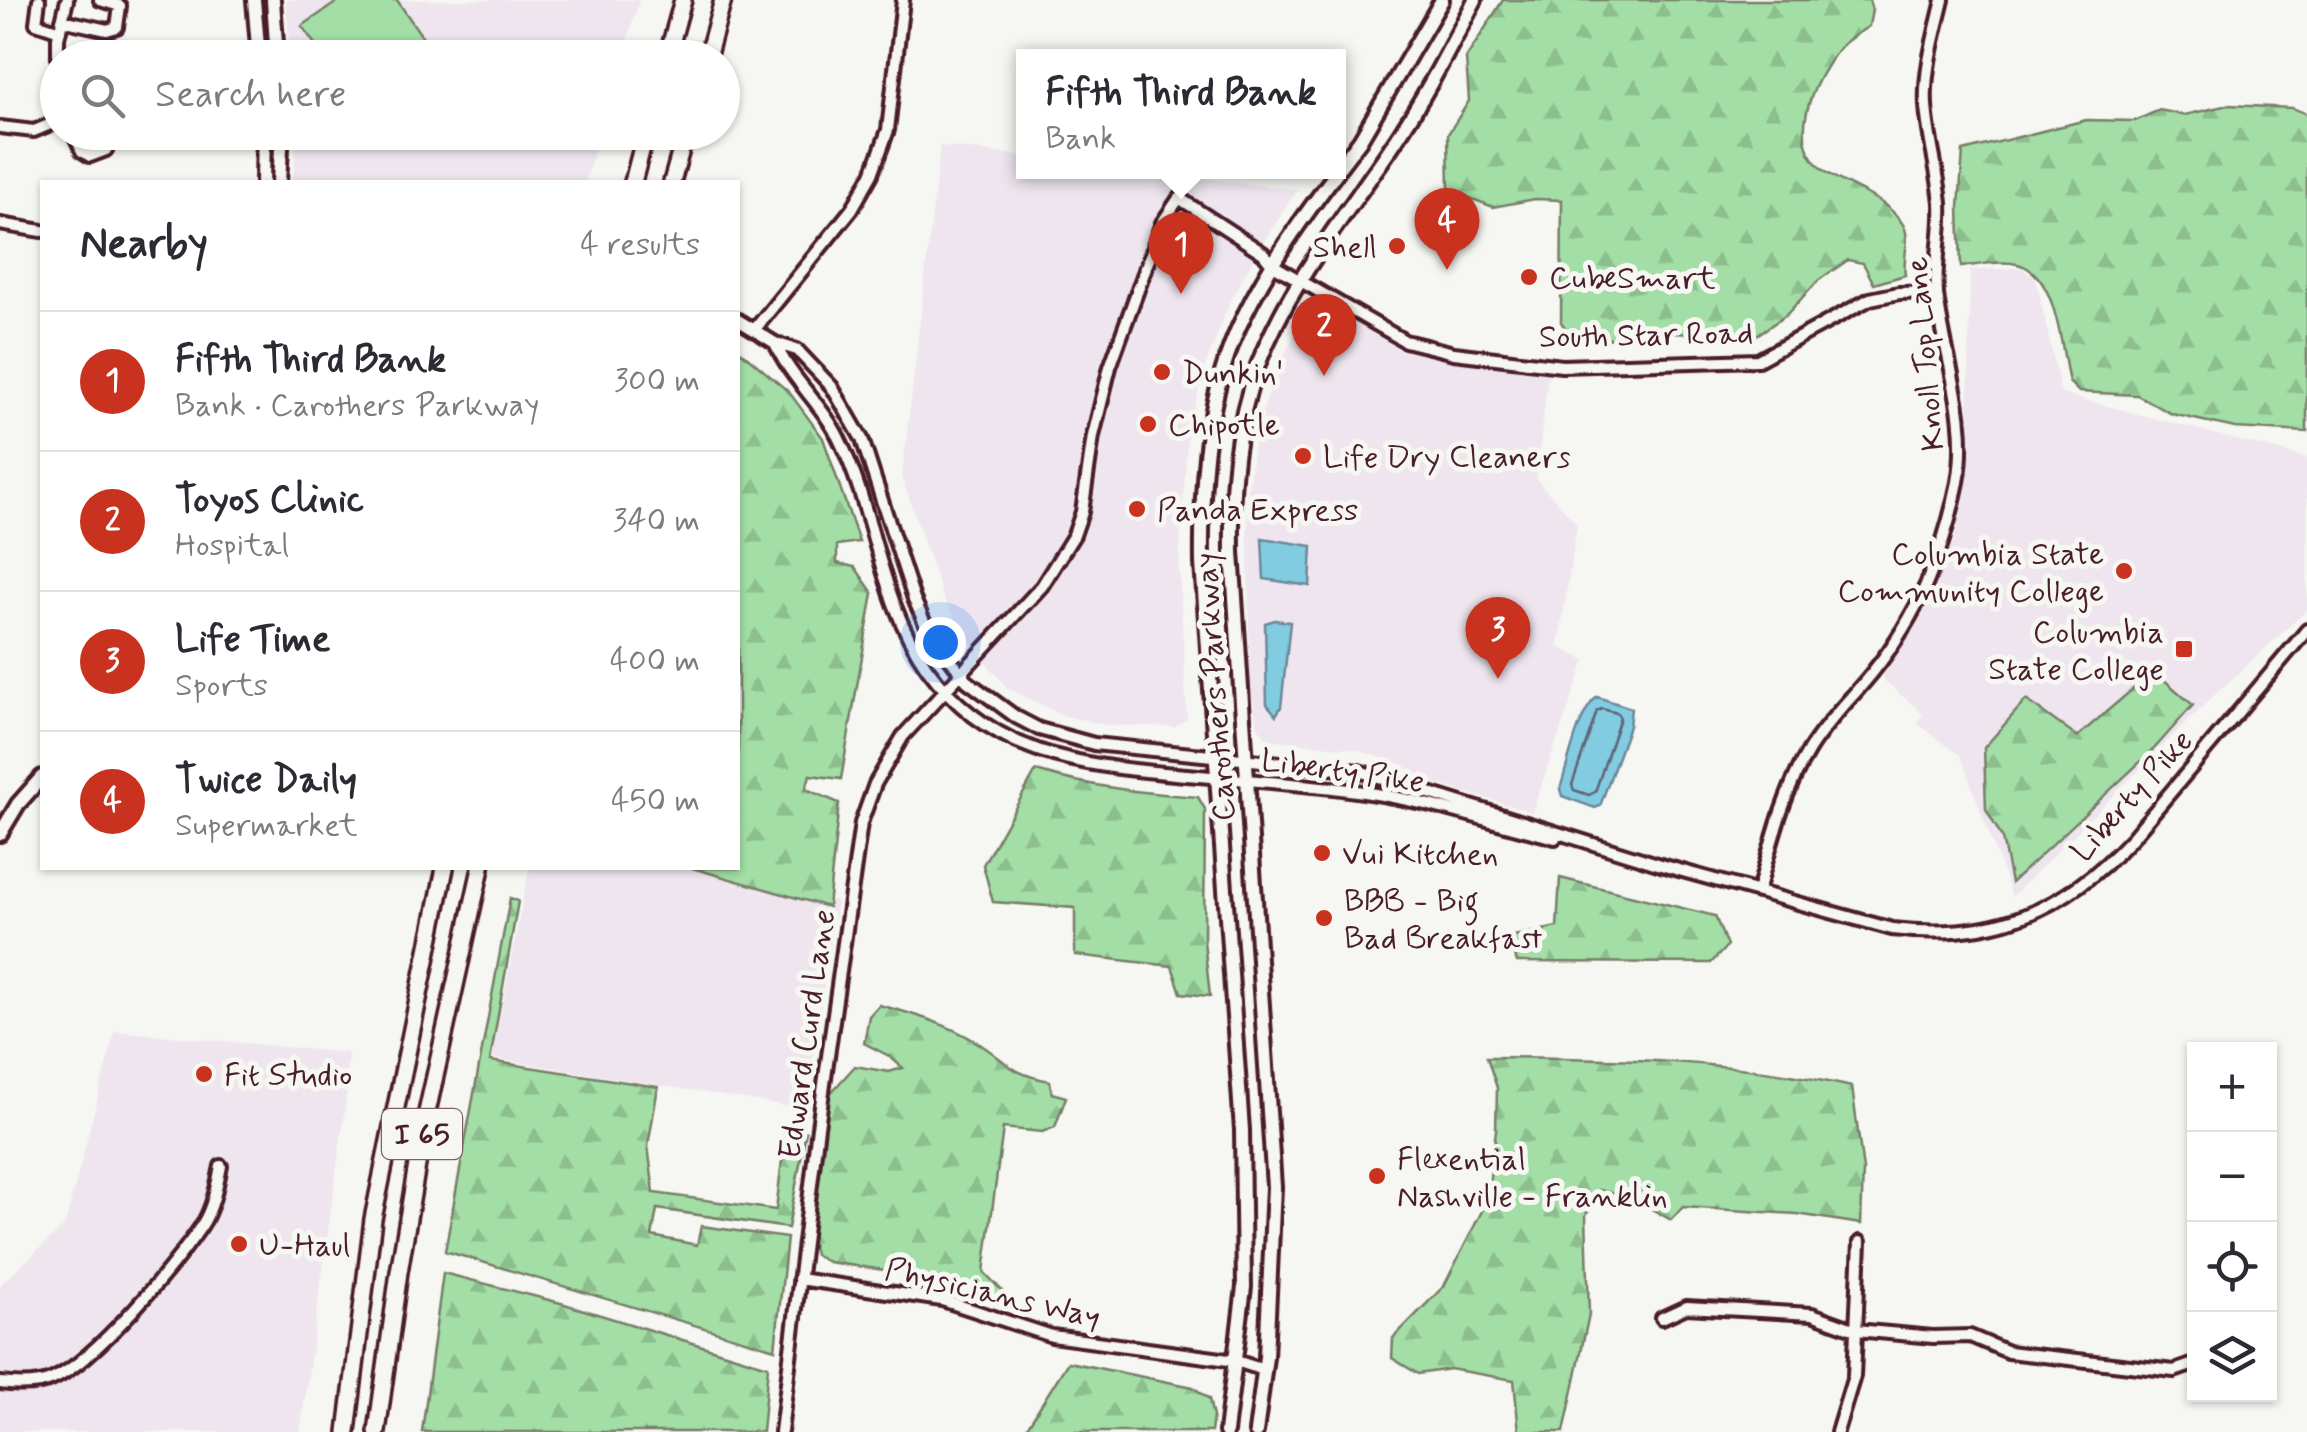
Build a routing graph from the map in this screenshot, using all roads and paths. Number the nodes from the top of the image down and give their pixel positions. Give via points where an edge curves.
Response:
1 (39, 0) edge
2 (67, 0) edge
3 (100, 0) edge
4 (254, 0) edge
5 (273, 0) edge
6 (683, 0) edge
7 (723, 0) edge
8 (903, 0) edge
9 (1442, 0) edge
10 (1475, 0) edge
11 (1943, 0) edge
12 (61, 25) junction
13 (60, 40) edge
14 (257, 40) edge
15 (276, 40) edge
16 (672, 40) edge
17 (712, 40) edge
18 (0, 127) edge
19 (40, 128) edge
20 (81, 150) edge
21 (106, 150) edge
22 (264, 150) edge
23 (281, 150) edge
24 (641, 150) edge
25 (681, 150) edge
26 (1346, 159) edge
27 (1331, 179) edge
28 (263, 180) edge
29 (279, 180) edge
30 (633, 180) edge
31 (673, 180) edge
32 (1178, 198) joint
33 (0, 224) edge
34 (40, 231) edge
35 (1273, 265) junction
36 (1300, 278) junction
37 (1937, 292) junction
38 (740, 321) edge
39 (755, 329) junction
40 (775, 342) junction
41 (895, 539) junction
42 (876, 545) junction
43 (2307, 630) edge
44 (962, 675) junction
45 (946, 690) junction
46 (1215, 756) junction
47 (1245, 759) junction
48 (1217, 778) junction
49 (40, 780) edge
50 (1248, 781) junction
51 (0, 834) edge
52 (1661, 865) junction
53 (444, 870) edge
54 (481, 870) edge
55 (1758, 892) junction
56 (221, 1166) dead end
57 (1860, 1242) dead end
58 (799, 1279) junction
59 (1662, 1318) dead end
60 (1856, 1330) junction
61 (1236, 1361) junction
62 (1265, 1363) junction
63 (2187, 1366) edge
64 (0, 1384) edge
65 (347, 1432) edge
66 (378, 1432) edge
67 (781, 1432) edge
68 (1226, 1432) edge
69 (1256, 1432) edge
70 (1837, 1432) edge

1 - 12 street via 36,22
2 - 12 street
3 - 12 street via 120,6 117,27
4 - 14 main road
5 - 15 main road
6 - 16 highway
7 - 17 highway
8 - 39 street via 888,130 872,174 852,209
9 - 26 main road, Carothers Parkway
10 - 36 main road, Carothers Parkway via 1390,149
11 - 37 street, Knoll Top Lane via 1926,92 1940,200
12 - 13 street
18 - 19 street
20 - 21 street via 90,156
22 - 28 main road
23 - 29 main road
24 - 30 highway
25 - 31 highway
27 - 35 main road, Carothers Parkway
32 - 35 street, South Star Road
32 - 44 street, Edward Curd Lane via 1162,224 1110,367 1074,535 1042,586
33 - 34 street
35 - 36 street, South Star Road
35 - 46 main road, Carothers Parkway via 1243,317 1222,376 1202,477
36 - 37 street, South Star Road via 1405,341 1562,366 1758,360 1870,299
36 - 47 main road, Carothers Parkway via 1258,365 1237,450 1232,552
37 - 55 street, Knoll Top Lane via 1959,408 1959,476 1949,529 1904,630 1827,723 1794,778
38 - 39 street, Liberty Pike
39 - 40 street, Liberty Pike
40 - 41 street, Liberty Pike via 818,369 847,408
40 - 42 street, Liberty Pike via 840,440
41 - 42 street
41 - 44 street, Liberty Pike via 927,628
42 - 45 street, Liberty Pike via 900,620
43 - 55 street, Liberty Pike via 2109,864 2046,908 1985,928 1925,933
44 - 45 street, Edward Curd Lane
44 - 46 street, Liberty Pike via 1016,718 1070,740
45 - 48 street, Liberty Pike via 1006,736 1049,756
45 - 58 street, Edward Curd Lane via 894,751 861,823
46 - 47 street, Liberty Pike
46 - 48 main road, Carothers Parkway
47 - 50 main road, Carothers Parkway
47 - 52 street, Liberty Pike via 1359,771
48 - 50 street, Liberty Pike
48 - 61 main road, Carothers Parkway via 1242,1144 1244,1287
49 - 51 main road
50 - 52 street, Liberty Pike via 1384,796
50 - 62 main road, Carothers Parkway via 1274,1187
52 - 55 street, Liberty Pike
53 - 65 highway, I 65 via 374,1219
54 - 66 highway, I 65 via 422,1135
56 - 64 street via 204,1222 90,1356 52,1380
57 - 60 street
58 - 61 street, Physicians Way via 942,1300 1052,1336
58 - 67 street, Edward Curd Lane
59 - 60 street via 1686,1306 1812,1314
60 - 63 street via 1970,1336 2008,1352 2174,1371
60 - 70 street via 1854,1376
61 - 62 street, Physicians Way
61 - 68 main road, Carothers Parkway
62 - 69 main road, Carothers Parkway

